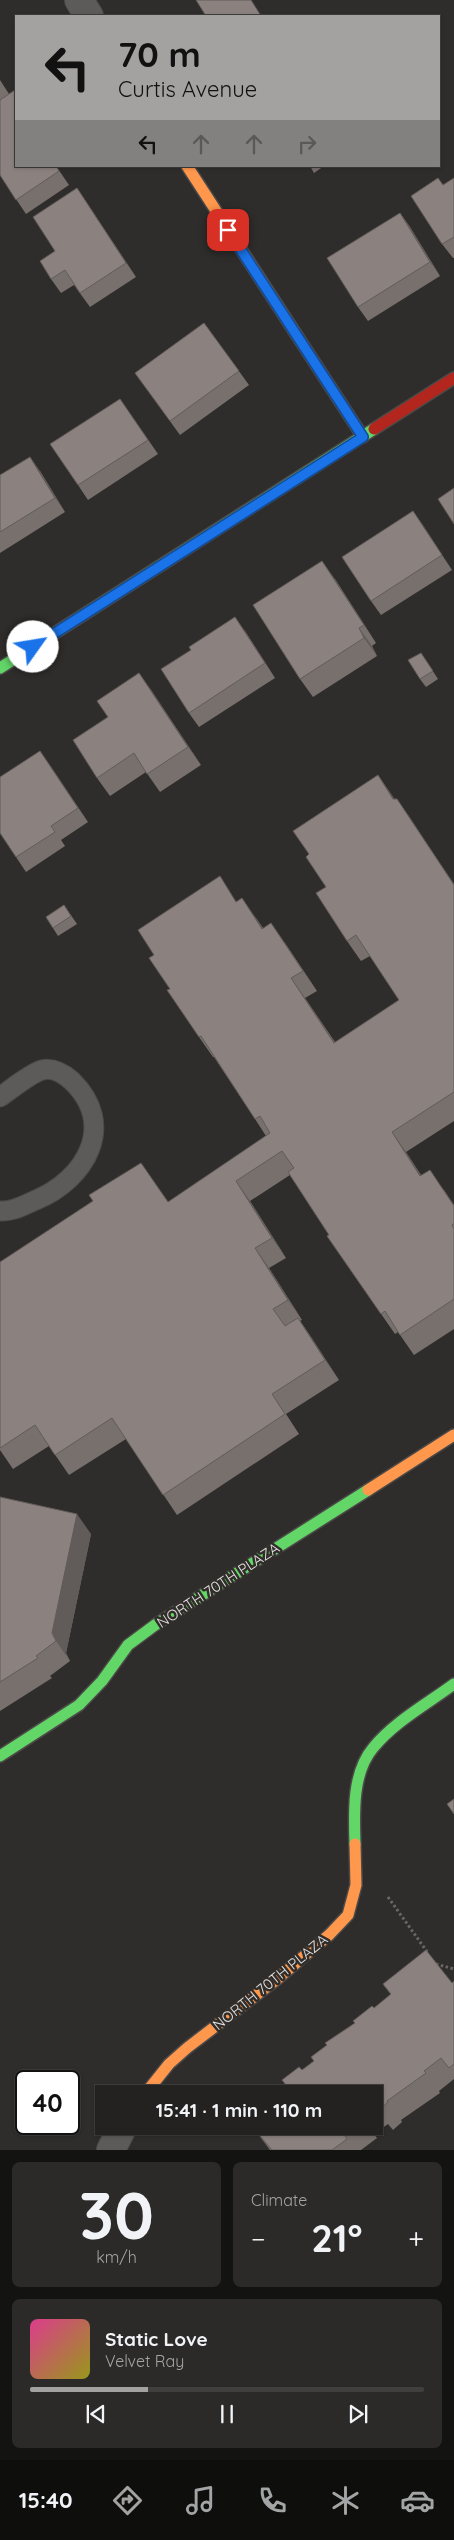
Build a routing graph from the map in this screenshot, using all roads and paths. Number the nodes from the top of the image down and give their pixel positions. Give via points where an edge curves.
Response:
1 (79, 0) edge
2 (89, 15) edge
3 (188, 167) edge
4 (454, 378) edge
5 (363, 437) junction
6 (0, 668) edge
7 (0, 1097) edge
8 (0, 1211) edge
9 (454, 1434) edge
10 (454, 1684) edge
11 (0, 1756) edge
12 (356, 1885) junction
13 (454, 1969) edge
14 (152, 2085) edge
15 (118, 2135) edge
16 (111, 2150) edge

1 - 2 street
3 - 5 street
4 - 5 street
5 - 6 street
7 - 8 lane via 42,1070 62,1072 80,1089 93,1111 94,1131 88,1156 68,1181 41,1198
9 - 11 street, NORTH 70TH PLAZA via 155,1625 128,1645 102,1681 79,1705
10 - 12 street, NORTH 70TH PLAZA via 389,1732 372,1749 364,1765 354,1814
12 - 13 path via 380,1887 436,1965
12 - 14 street, NORTH 70TH PLAZA via 348,1915 329,1935 187,2048
15 - 16 street

